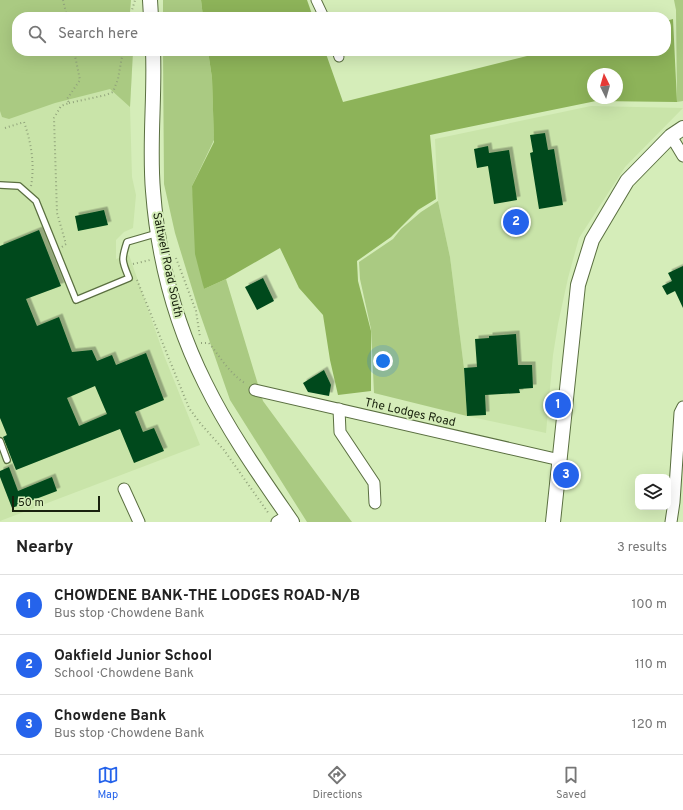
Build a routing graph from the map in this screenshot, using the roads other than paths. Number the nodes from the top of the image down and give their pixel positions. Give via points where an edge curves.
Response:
1 (150, 0) edge
2 (316, 0) edge
3 (151, 12) edge
4 (322, 12) edge
5 (153, 56) edge
6 (683, 128) edge
7 (671, 136) junction
8 (683, 156) edge
9 (0, 185) edge
10 (158, 233) junction
11 (255, 390) road end
12 (683, 407) edge
13 (339, 409) junction
14 (0, 441) edge
15 (7, 460) dead end
16 (560, 460) junction
17 (124, 490) dead end
18 (679, 501) edge
19 (376, 503) dead end
20 (282, 519) edge
21 (139, 522) edge
22 (553, 522) edge
23 (671, 522) edge

1 - 3 street
2 - 4 street
5 - 10 street, Saltwell Road South via 153,188
6 - 7 street
7 - 8 street
7 - 16 street via 627,181 592,240 578,285
9 - 10 lane via 19,186 36,201 76,300 129,278 122,258 127,242
10 - 20 street, Saltwell Road South via 180,324 195,345 205,382
11 - 13 street, The Lodges Road
12 - 18 street via 680,413
13 - 16 street, The Lodges Road
13 - 19 street via 340,432 374,483
14 - 15 lane
16 - 22 street
17 - 21 street
18 - 23 street

